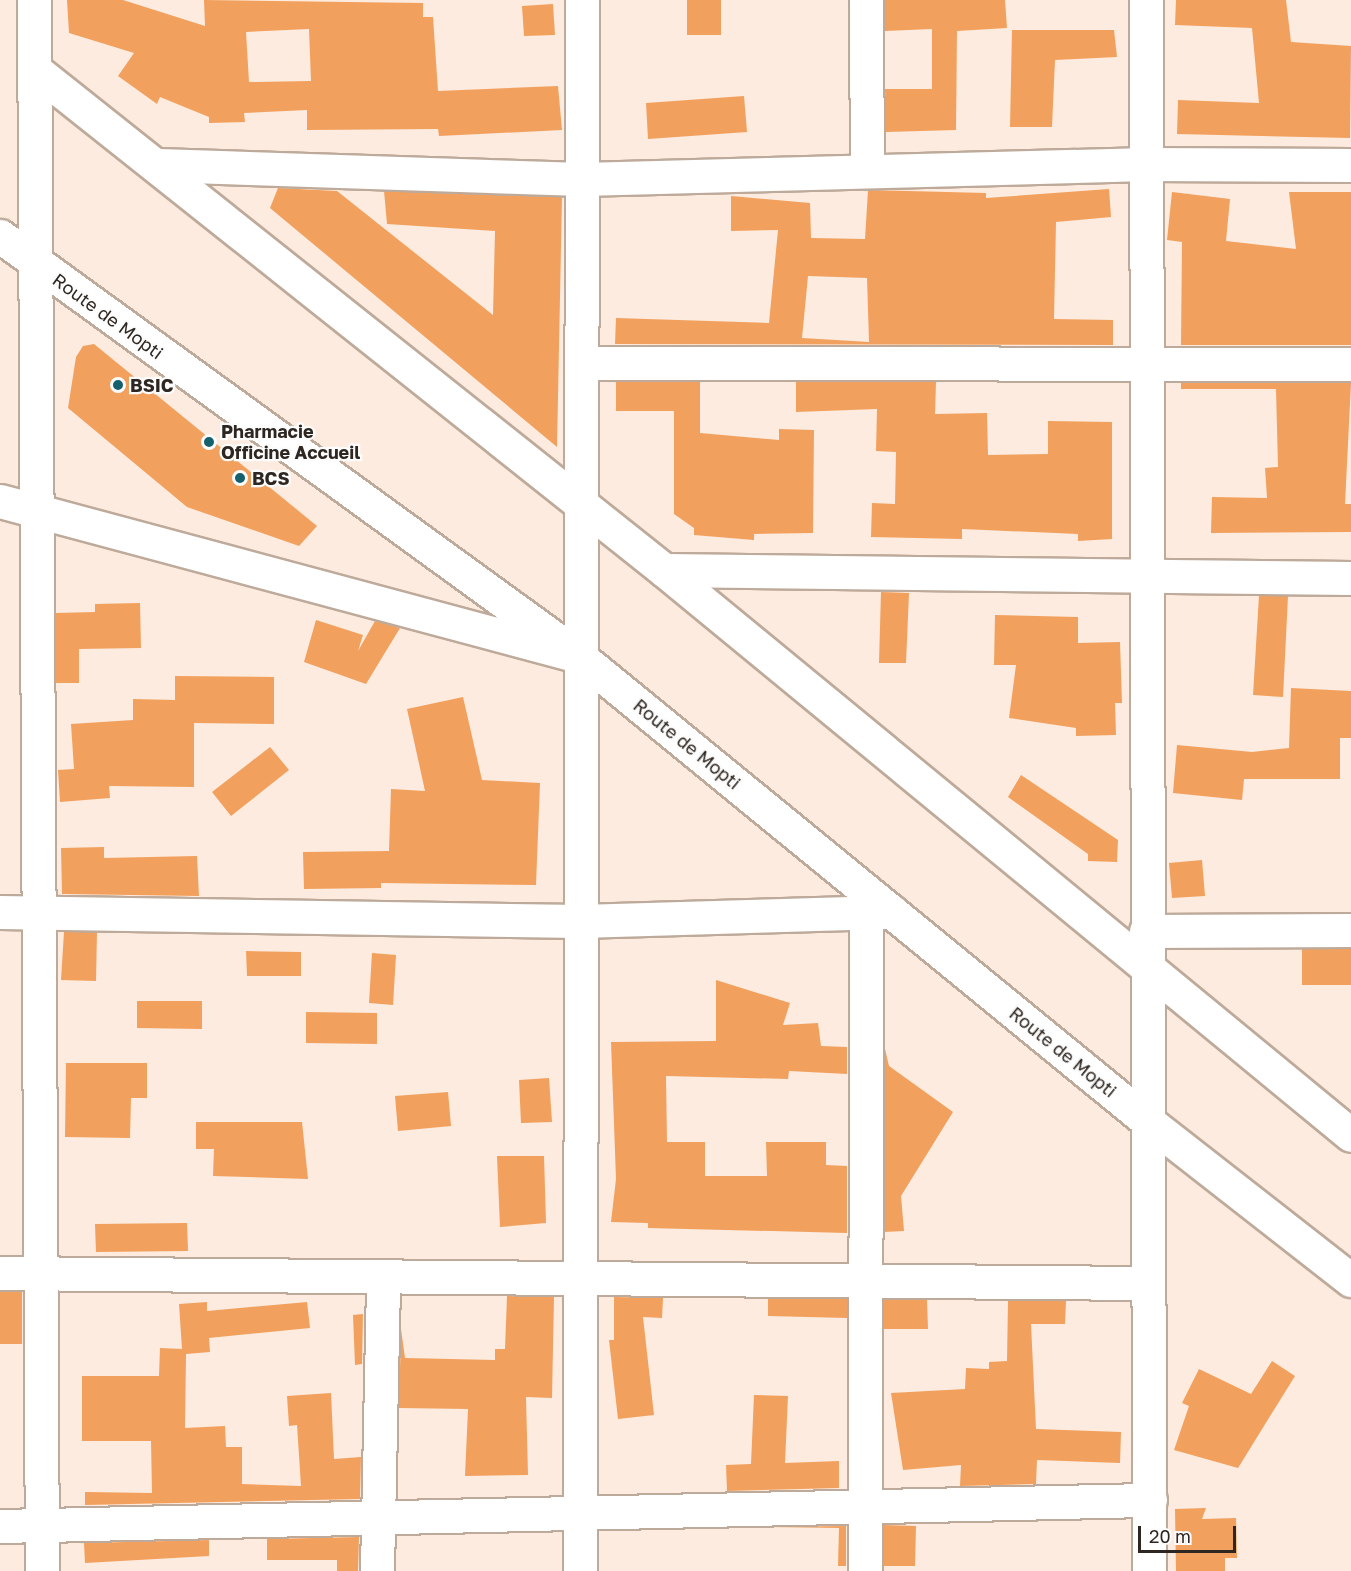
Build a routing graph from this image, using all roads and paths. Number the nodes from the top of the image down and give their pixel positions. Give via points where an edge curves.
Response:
1 (34, 0) edge
2 (582, 0) edge
3 (866, 0) edge
4 (1146, 0) edge
5 (34, 70) junction
6 (1147, 164) junction
7 (158, 165) junction
8 (1351, 165) edge
9 (867, 170) junction
10 (582, 179) junction
11 (0, 236) edge
12 (35, 264) junction
13 (581, 363) junction
14 (1351, 364) edge
15 (1146, 366) junction
16 (0, 501) edge
17 (581, 504) junction
18 (36, 509) junction
19 (664, 570) junction
20 (1351, 578) edge
21 (1146, 580) junction
22 (580, 657) junction
23 (0, 912) edge
24 (37, 912) junction
25 (879, 914) junction
26 (580, 921) junction
27 (1351, 930) edge
28 (1146, 931) junction
29 (1146, 964) junction
30 (1146, 1120) junction
31 (1351, 1135) edge
32 (0, 1273) edge
33 (39, 1273) junction
34 (383, 1277) junction
35 (579, 1278) junction
36 (865, 1280) junction
37 (1351, 1280) edge
38 (1147, 1283) junction
39 (1150, 1500) junction
40 (867, 1507) junction
41 (582, 1512) junction
42 (379, 1518) junction
43 (42, 1525) junction
44 (0, 1526) edge
45 (42, 1571) edge
46 (377, 1571) edge
47 (580, 1571) edge
48 (865, 1571) edge
49 (1149, 1571) edge

1 - 5 main road
2 - 10 main road
3 - 9 main road
4 - 6 main road
5 - 7 main road
5 - 12 main road
6 - 8 main road
6 - 9 main road
6 - 15 main road
7 - 10 main road
7 - 17 main road
9 - 10 main road
10 - 13 main road
11 - 12 main road, Route de Mopti
12 - 18 main road
12 - 22 main road, Route de Mopti
13 - 15 main road
13 - 17 main road
14 - 15 main road
15 - 21 main road
16 - 18 main road
17 - 19 main road
17 - 22 main road
18 - 22 main road
18 - 24 main road
19 - 21 main road
19 - 29 main road
20 - 21 main road
21 - 28 main road
22 - 25 main road, Route de Mopti
22 - 26 main road
23 - 24 main road
24 - 26 main road
24 - 33 main road
25 - 26 main road
25 - 30 main road, Route de Mopti
25 - 36 main road
26 - 35 main road
27 - 28 main road
28 - 29 main road
29 - 30 main road
29 - 31 main road
30 - 37 main road, Route de Mopti
30 - 38 main road
32 - 33 main road
33 - 34 main road
33 - 43 main road
34 - 35 main road
34 - 42 main road
35 - 36 main road
35 - 41 main road
36 - 38 main road
36 - 40 main road
38 - 39 main road
39 - 40 main road
39 - 49 main road
40 - 41 main road
40 - 48 main road
41 - 42 main road
41 - 47 main road
42 - 43 main road
42 - 46 main road
43 - 44 main road
43 - 45 main road

